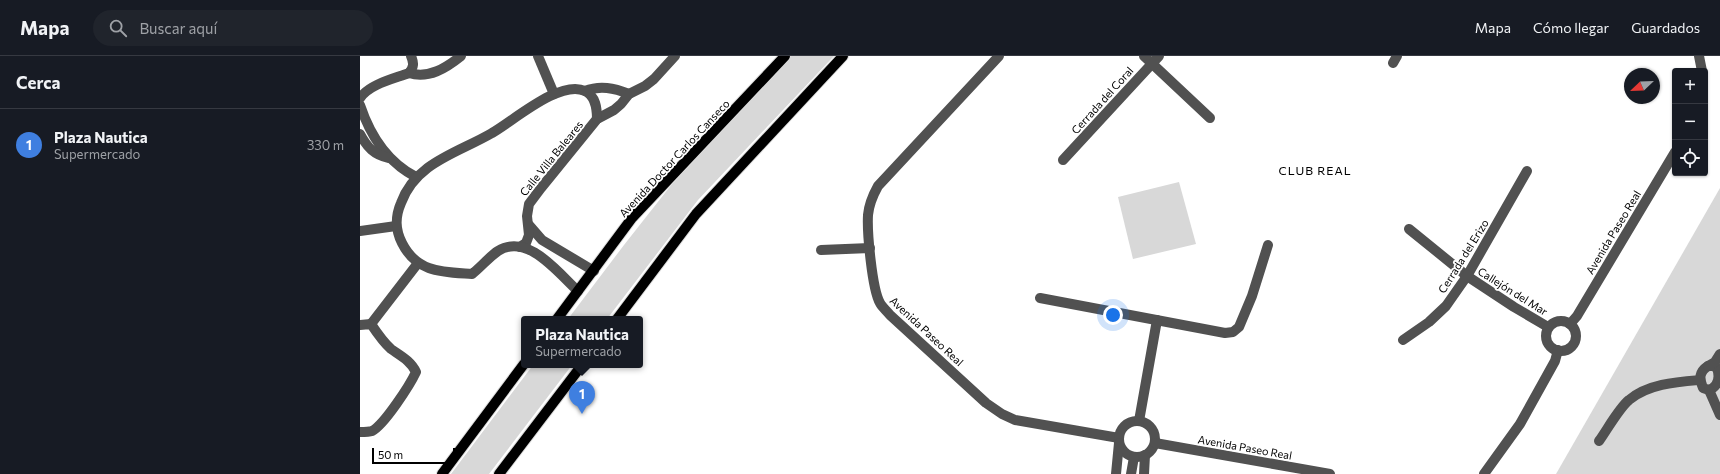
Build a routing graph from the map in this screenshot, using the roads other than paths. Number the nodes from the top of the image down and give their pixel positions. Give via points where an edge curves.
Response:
1 (410, 56) edge
2 (461, 56) edge
3 (538, 56) edge
4 (674, 56) edge
5 (785, 56) edge
6 (843, 56) edge
7 (999, 56) edge
8 (1144, 56) edge
9 (1699, 56) edge
10 (1155, 60) edge
11 (1701, 68) edge
12 (409, 73) junction
13 (585, 90) junction
14 (554, 94) junction
15 (628, 94) junction
16 (362, 96) edge
17 (360, 105) edge
18 (1210, 118) dead end
19 (598, 120) junction
20 (360, 134) edge
21 (1672, 157) edge
22 (389, 158) junction
23 (1063, 160) dead end
24 (1527, 171) dead end
25 (416, 177) junction
26 (529, 225) junction
27 (396, 226) junction
28 (361, 229) edge
29 (1409, 229) dead end
30 (1268, 245) dead end
31 (520, 247) junction
32 (870, 248) junction
33 (821, 250) dead end
34 (418, 263) junction
35 (594, 271) junction
36 (1467, 276) junction
37 (578, 291) junction
38 (1040, 298) dead end
39 (559, 316) edge
40 (619, 316) edge
41 (1157, 320) junction
42 (371, 324) junction
43 (1570, 324) junction
44 (360, 325) edge
45 (1548, 327) junction
46 (1403, 340) dead end
47 (1558, 350) junction
48 (1720, 354) edge
49 (1708, 366) junction
50 (521, 368) edge
51 (580, 368) edge
52 (1720, 377) edge
53 (1700, 380) junction
54 (1709, 390) junction
55 (1720, 415) edge
56 (1139, 421) junction
57 (360, 432) edge
58 (1119, 441) junction
59 (1599, 441) dead end
60 (1155, 443) junction
61 (1145, 456) junction
62 (1134, 457) junction
63 (508, 463) junction
64 (442, 474) edge
65 (499, 474) edge
66 (504, 474) edge
67 (1116, 474) edge
68 (1131, 474) edge
69 (1144, 474) edge
70 (1330, 474) edge
71 (1484, 474) edge

1 - 12 street via 413,68
2 - 12 street via 449,66 434,73 422,76
3 - 14 street
4 - 15 street via 654,79
5 - 35 main road, Avenida Doctor Carlos Canseco via 632,218
6 - 40 main road via 696,214
7 - 32 street, Avenida Paseo Real via 878,186 871,199 868,215
8 - 10 street
9 - 11 street
10 - 18 street
10 - 23 street, Cerrada del Coral
12 - 16 street via 371,88
13 - 14 street via 574,89
13 - 15 street via 596,87
13 - 19 street via 593,97
14 - 25 street via 519,113 487,136 425,168
15 - 19 street, Calle Villa Baleares via 614,110
17 - 22 street via 372,133
19 - 26 street, Calle Villa Baleares via 529,204
20 - 22 street via 374,153
21 - 43 street, Avenida Paseo Real
22 - 25 street
24 - 36 street, Cerrada del Erizo
25 - 27 street via 404,193
26 - 31 street, Calle Villa Baleares via 528,239
26 - 35 street via 542,240
27 - 28 street
27 - 34 street via 404,246
29 - 36 street, Callejón del Mar
30 - 41 street via 1252,296 1239,327 1233,332 1224,333
31 - 34 street via 498,251 472,274 438,272
31 - 37 street via 539,255
32 - 33 street
32 - 58 street, Avenida Paseo Real via 880,303 986,403 1015,420
34 - 42 street
35 - 37 main road, Avenida Doctor Carlos Canseco
36 - 45 street, Callejón del Mar via 1514,308
36 - 46 street, Cerrada del Erizo via 1446,306
37 - 39 main road, Avenida Doctor Carlos Canseco
38 - 41 street
41 - 56 street
42 - 44 street
42 - 57 street via 380,337 413,366 416,372 412,382 381,424 371,431
43 - 45 street via 1559,321
43 - 47 street via 1576,336 1574,342 1566,350
45 - 47 street via 1546,339
47 - 71 street via 1555,361 1520,424
48 - 49 street via 1715,362
49 - 52 street via 1717,368
49 - 53 street via 1702,371
50 - 64 main road
51 - 63 main road
52 - 54 street via 1718,384
53 - 54 street via 1703,388
53 - 59 street via 1661,385 1644,391 1628,401
54 - 55 street
56 - 58 street via 1133,421 1123,427
56 - 60 street via 1153,431
58 - 62 street via 1125,452
58 - 67 street
60 - 61 street
60 - 70 street, Avenida Paseo Real
61 - 62 street
61 - 69 street
62 - 68 street
63 - 65 main road
63 - 66 main road

